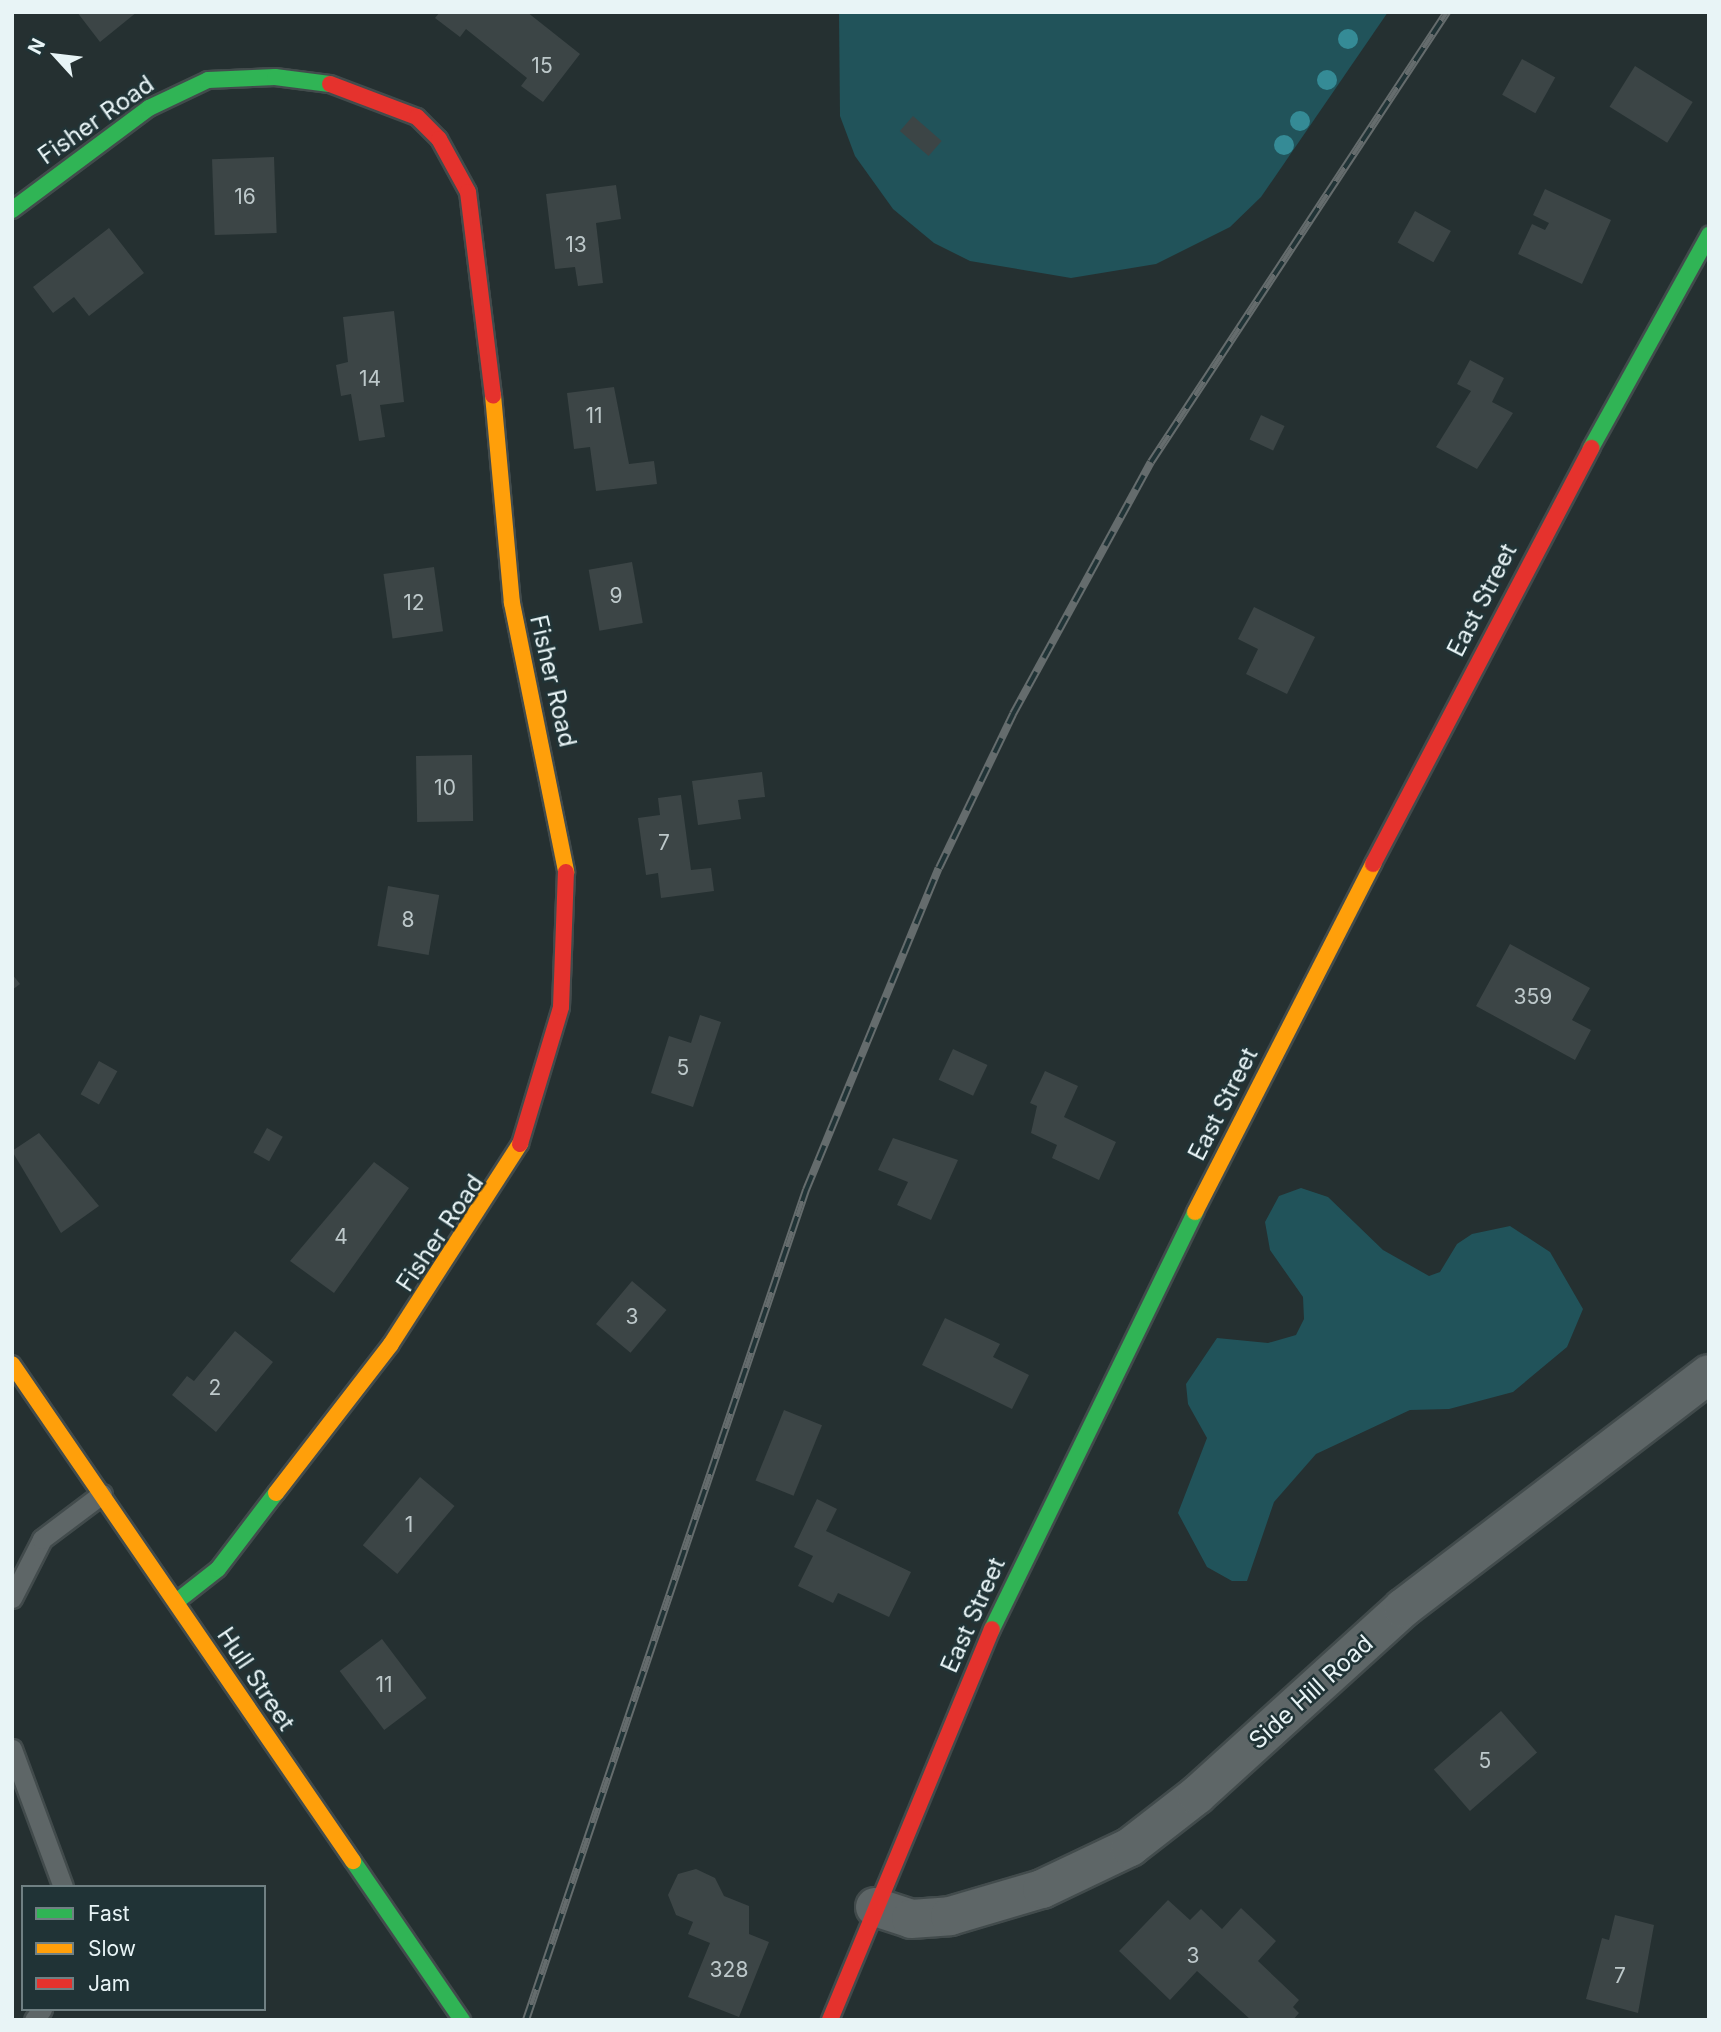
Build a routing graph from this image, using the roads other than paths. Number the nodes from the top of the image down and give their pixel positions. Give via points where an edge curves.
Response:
1 (12, 211) edge
2 (1709, 235) edge
3 (12, 1364) edge
4 (1709, 1374) edge
5 (102, 1494) junction
6 (12, 1598) edge
7 (176, 1602) junction
8 (12, 1749) edge
9 (63, 1885) edge
10 (876, 1906) junction
11 (462, 2020) edge
12 (831, 2020) edge

1 - 7 main road, Fisher Road via 149,108 208,80 275,76 344,86 417,117 439,139 468,192 477,230 512,603 564,848 569,898 561,1007 515,1158 391,1344 218,1569
2 - 10 main road, East Street via 1533,551 1154,1287 1032,1538
3 - 5 main road, Hull Street
4 - 10 street, Side Hill Road via 1403,1608 1197,1795 1130,1847 1042,1889 950,1916 911,1919
5 - 6 lane via 42,1539
5 - 7 main road, Hull Street
7 - 11 main road, Hull Street
8 - 9 lane
10 - 12 main road, East Street

